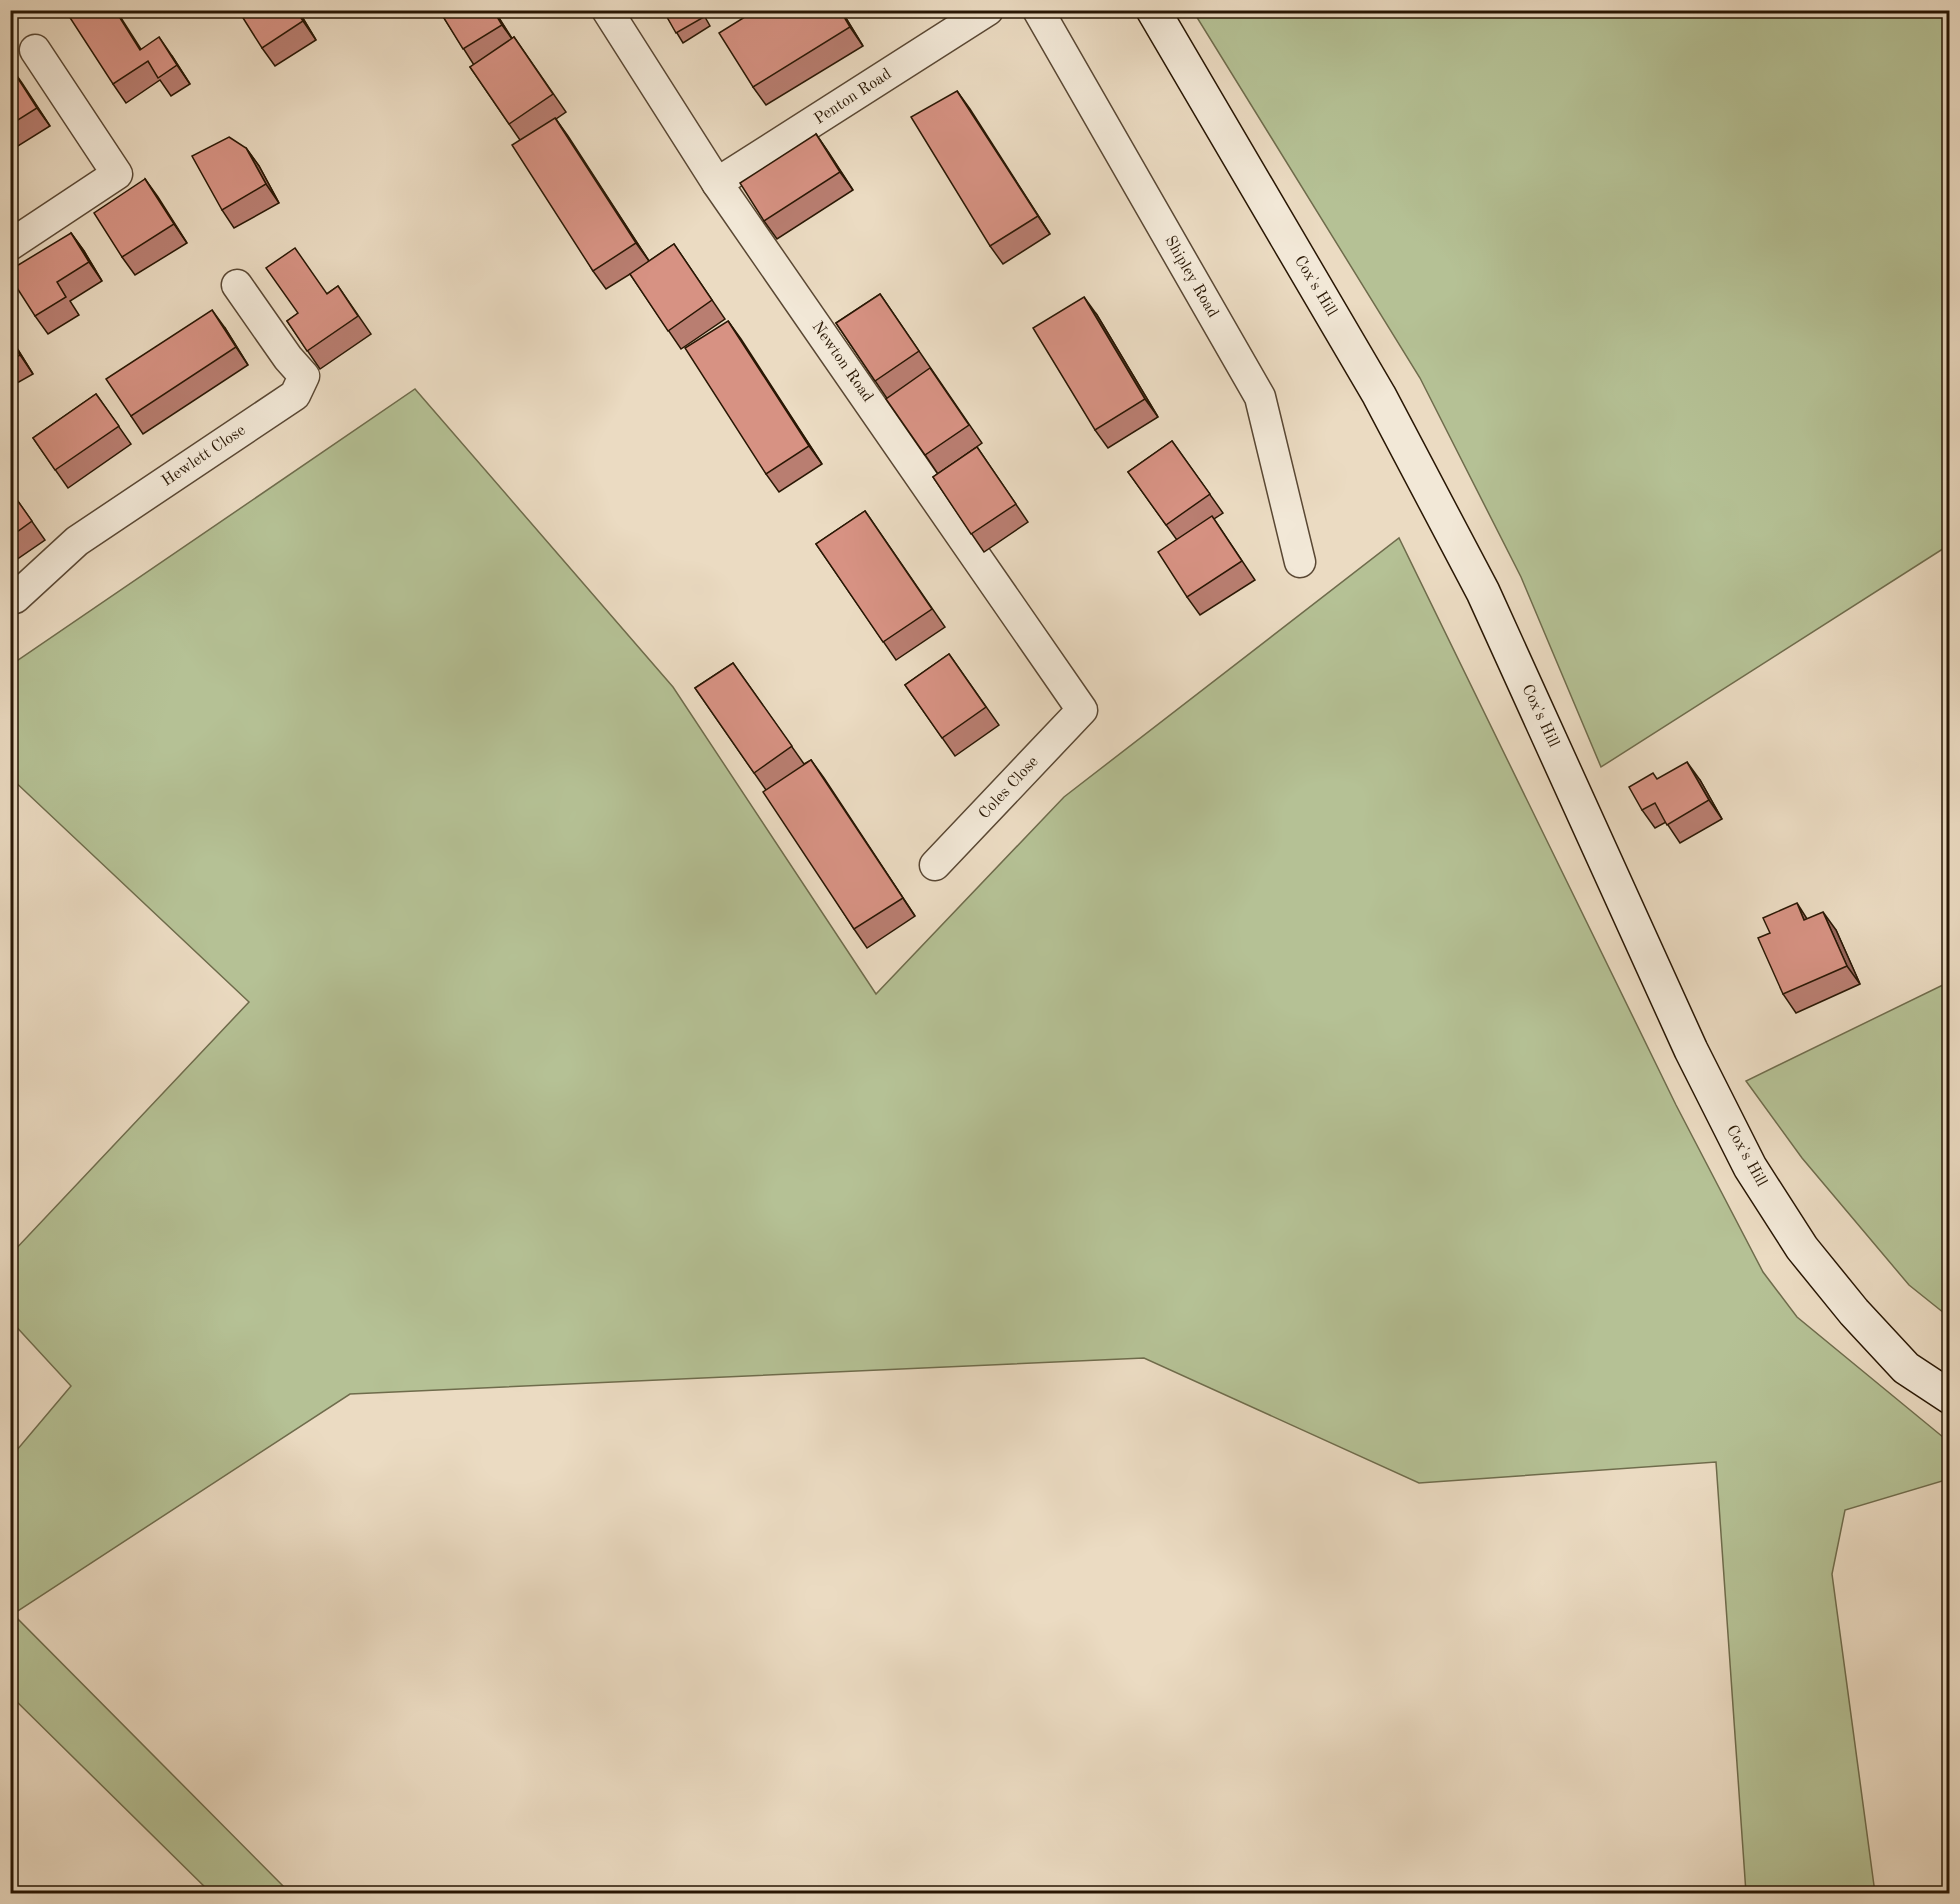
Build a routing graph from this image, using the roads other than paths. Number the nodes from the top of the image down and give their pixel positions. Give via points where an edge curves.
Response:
1 (608, 10) edge
2 (988, 10) edge
3 (1038, 10) edge
4 (1153, 10) edge
5 (35, 50) dead end
6 (717, 183) junction
7 (10, 245) edge
8 (237, 285) dead end
9 (1300, 562) dead end
10 (10, 599) edge
11 (1083, 710) joint
12 (935, 865) dead end
13 (1950, 1397) edge

1 - 6 street, Newton Road
2 - 6 street, Penton Road
3 - 9 street, Shipley Road via 1260,398
4 - 13 main road, Cox's Hill via 1379,395 1483,592 1691,1050 1750,1167 1802,1248 1854,1312 1906,1368
5 - 7 street via 117,174
6 - 11 street, Newton Road
8 - 10 street, Hewlett Close via 303,375 295,395 77,541
11 - 12 street, Coles Close

